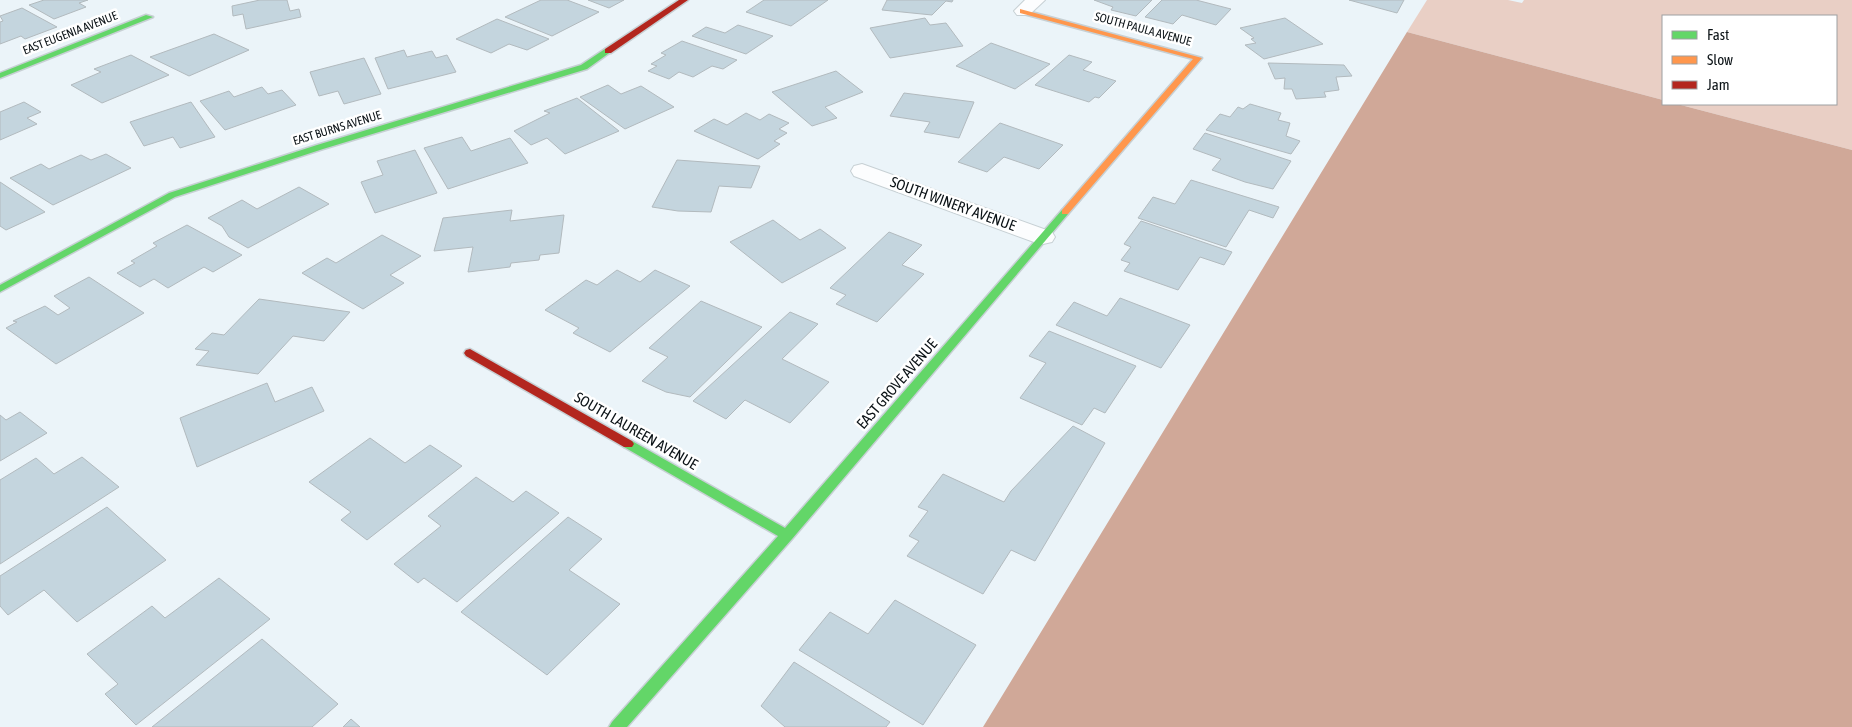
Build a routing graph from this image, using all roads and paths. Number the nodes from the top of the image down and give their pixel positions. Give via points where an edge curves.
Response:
1 (684, 0) edge
2 (1029, 5) edge
3 (149, 17) dead end
4 (1198, 58) joint
5 (0, 76) edge
6 (862, 171) dead end
7 (1043, 237) junction
8 (0, 289) edge
9 (470, 353) dead end
10 (787, 535) junction
11 (617, 727) edge

1 - 8 street, EAST BURNS AVENUE via 584,67 172,195
2 - 4 street, SOUTH PAULA AVENUE
3 - 5 street, EAST EUGENIA AVENUE
4 - 7 street, EAST GROVE AVENUE
6 - 7 street, SOUTH WINERY AVENUE
7 - 10 street, EAST GROVE AVENUE
9 - 10 street, SOUTH LAUREEN AVENUE
10 - 11 street, EAST GROVE AVENUE

